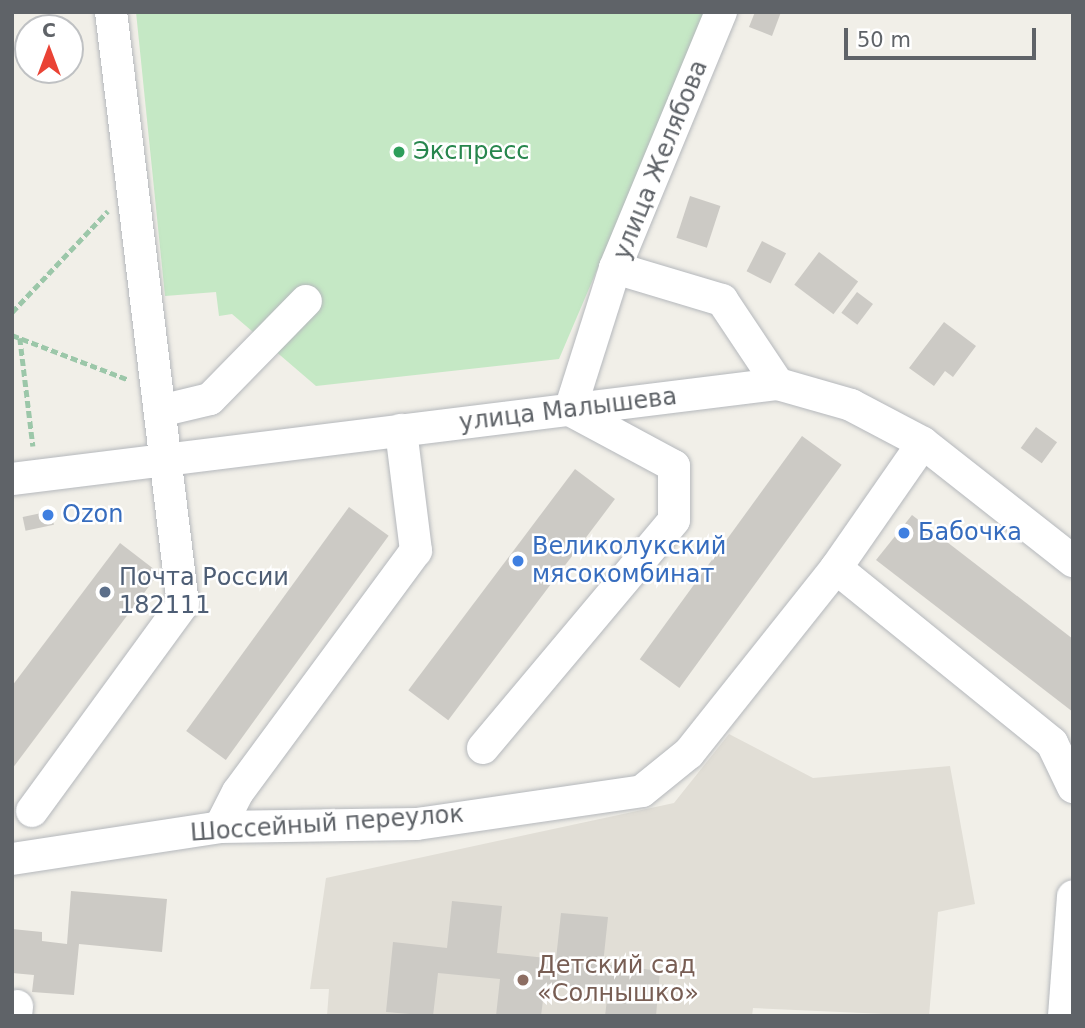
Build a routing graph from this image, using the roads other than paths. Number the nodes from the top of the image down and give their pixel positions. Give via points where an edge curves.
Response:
1 (111, 12) edge
2 (721, 12) edge
3 (615, 268) junction
4 (306, 301) dead end
5 (778, 384) junction
6 (158, 401) junction
7 (570, 410) junction
8 (401, 430) junction
9 (923, 443) junction
10 (165, 457) junction
11 (12, 479) edge
12 (1073, 561) edge
13 (836, 568) junction
14 (483, 748) dead end
15 (1073, 787) edge
16 (32, 811) dead end
17 (219, 827) junction
18 (12, 859) edge
19 (1073, 896) edge
20 (1064, 1016) edge

1 - 6 street
2 - 3 street, улица Желябова
3 - 5 street, улица Желябова via 722,300
3 - 7 street
4 - 6 street via 211,399
5 - 7 street, улица Малышева
5 - 9 street, улица Малышева via 851,405
6 - 10 street
7 - 8 street, улица Малышева
7 - 14 street via 674,466 674,520
8 - 10 street, улица Малышева
8 - 17 street via 416,551 238,792
9 - 12 street, улица Малышева
9 - 13 street
10 - 11 street, улица Малышева
10 - 16 street via 183,604
13 - 15 street via 1052,743
13 - 17 street, Шоссейный переулок via 689,753 642,790 417,824
17 - 18 street, Шоссейный переулок
19 - 20 street

